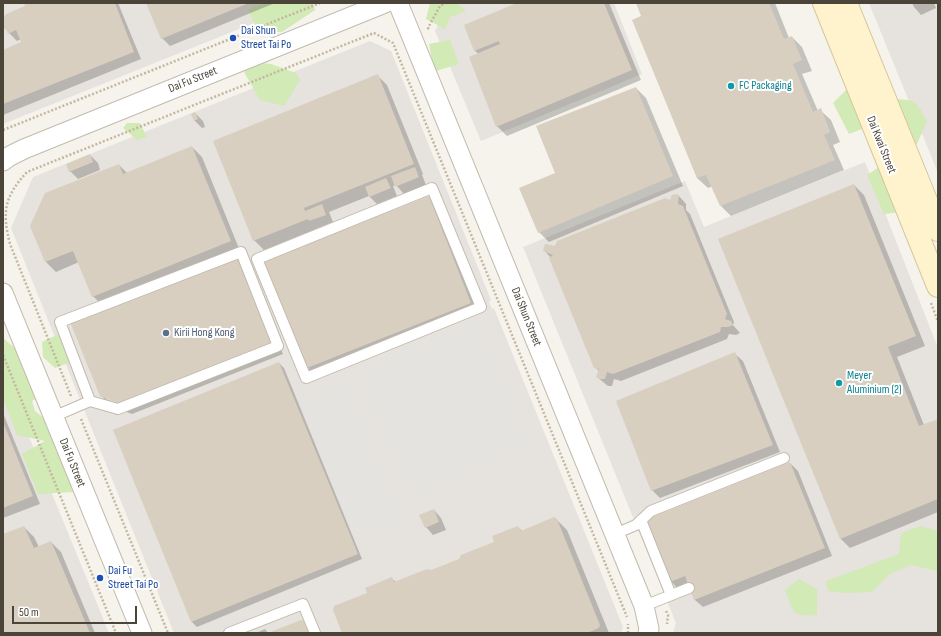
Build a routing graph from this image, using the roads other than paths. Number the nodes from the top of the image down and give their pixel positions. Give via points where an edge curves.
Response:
1 (385, 3) edge
2 (398, 3) edge
3 (824, 3) edge
4 (846, 3) edge
5 (3, 161) edge
6 (938, 230) edge
7 (257, 259) joint
8 (938, 286) edge
9 (3, 293) edge
10 (90, 401) junction
11 (53, 416) junction
12 (784, 458) dead end
13 (641, 520) junction
14 (615, 534) junction
15 (689, 588) dead end
16 (671, 595) junction
17 (644, 606) junction
18 (142, 633) edge
19 (229, 633) edge
20 (315, 633) edge
21 (648, 633) edge

1 - 5 street, Dai Fu Street via 31,146
2 - 14 street, Dai Shun Street
3 - 8 street, Dai Kwai Street
4 - 6 street, Dai Kwai Street
7 - 7 lane via 306,378 481,307 432,188
9 - 11 street, Dai Fu Street
10 - 10 lane via 118,409 278,346 240,252 60,322
10 - 11 lane
11 - 18 street, Dai Fu Street
12 - 13 lane via 651,511
13 - 14 lane via 636,525
13 - 16 lane
14 - 17 street, Dai Shun Street
15 - 16 lane
16 - 17 lane
17 - 21 street, Dai Shun Street
19 - 20 lane via 303,604

